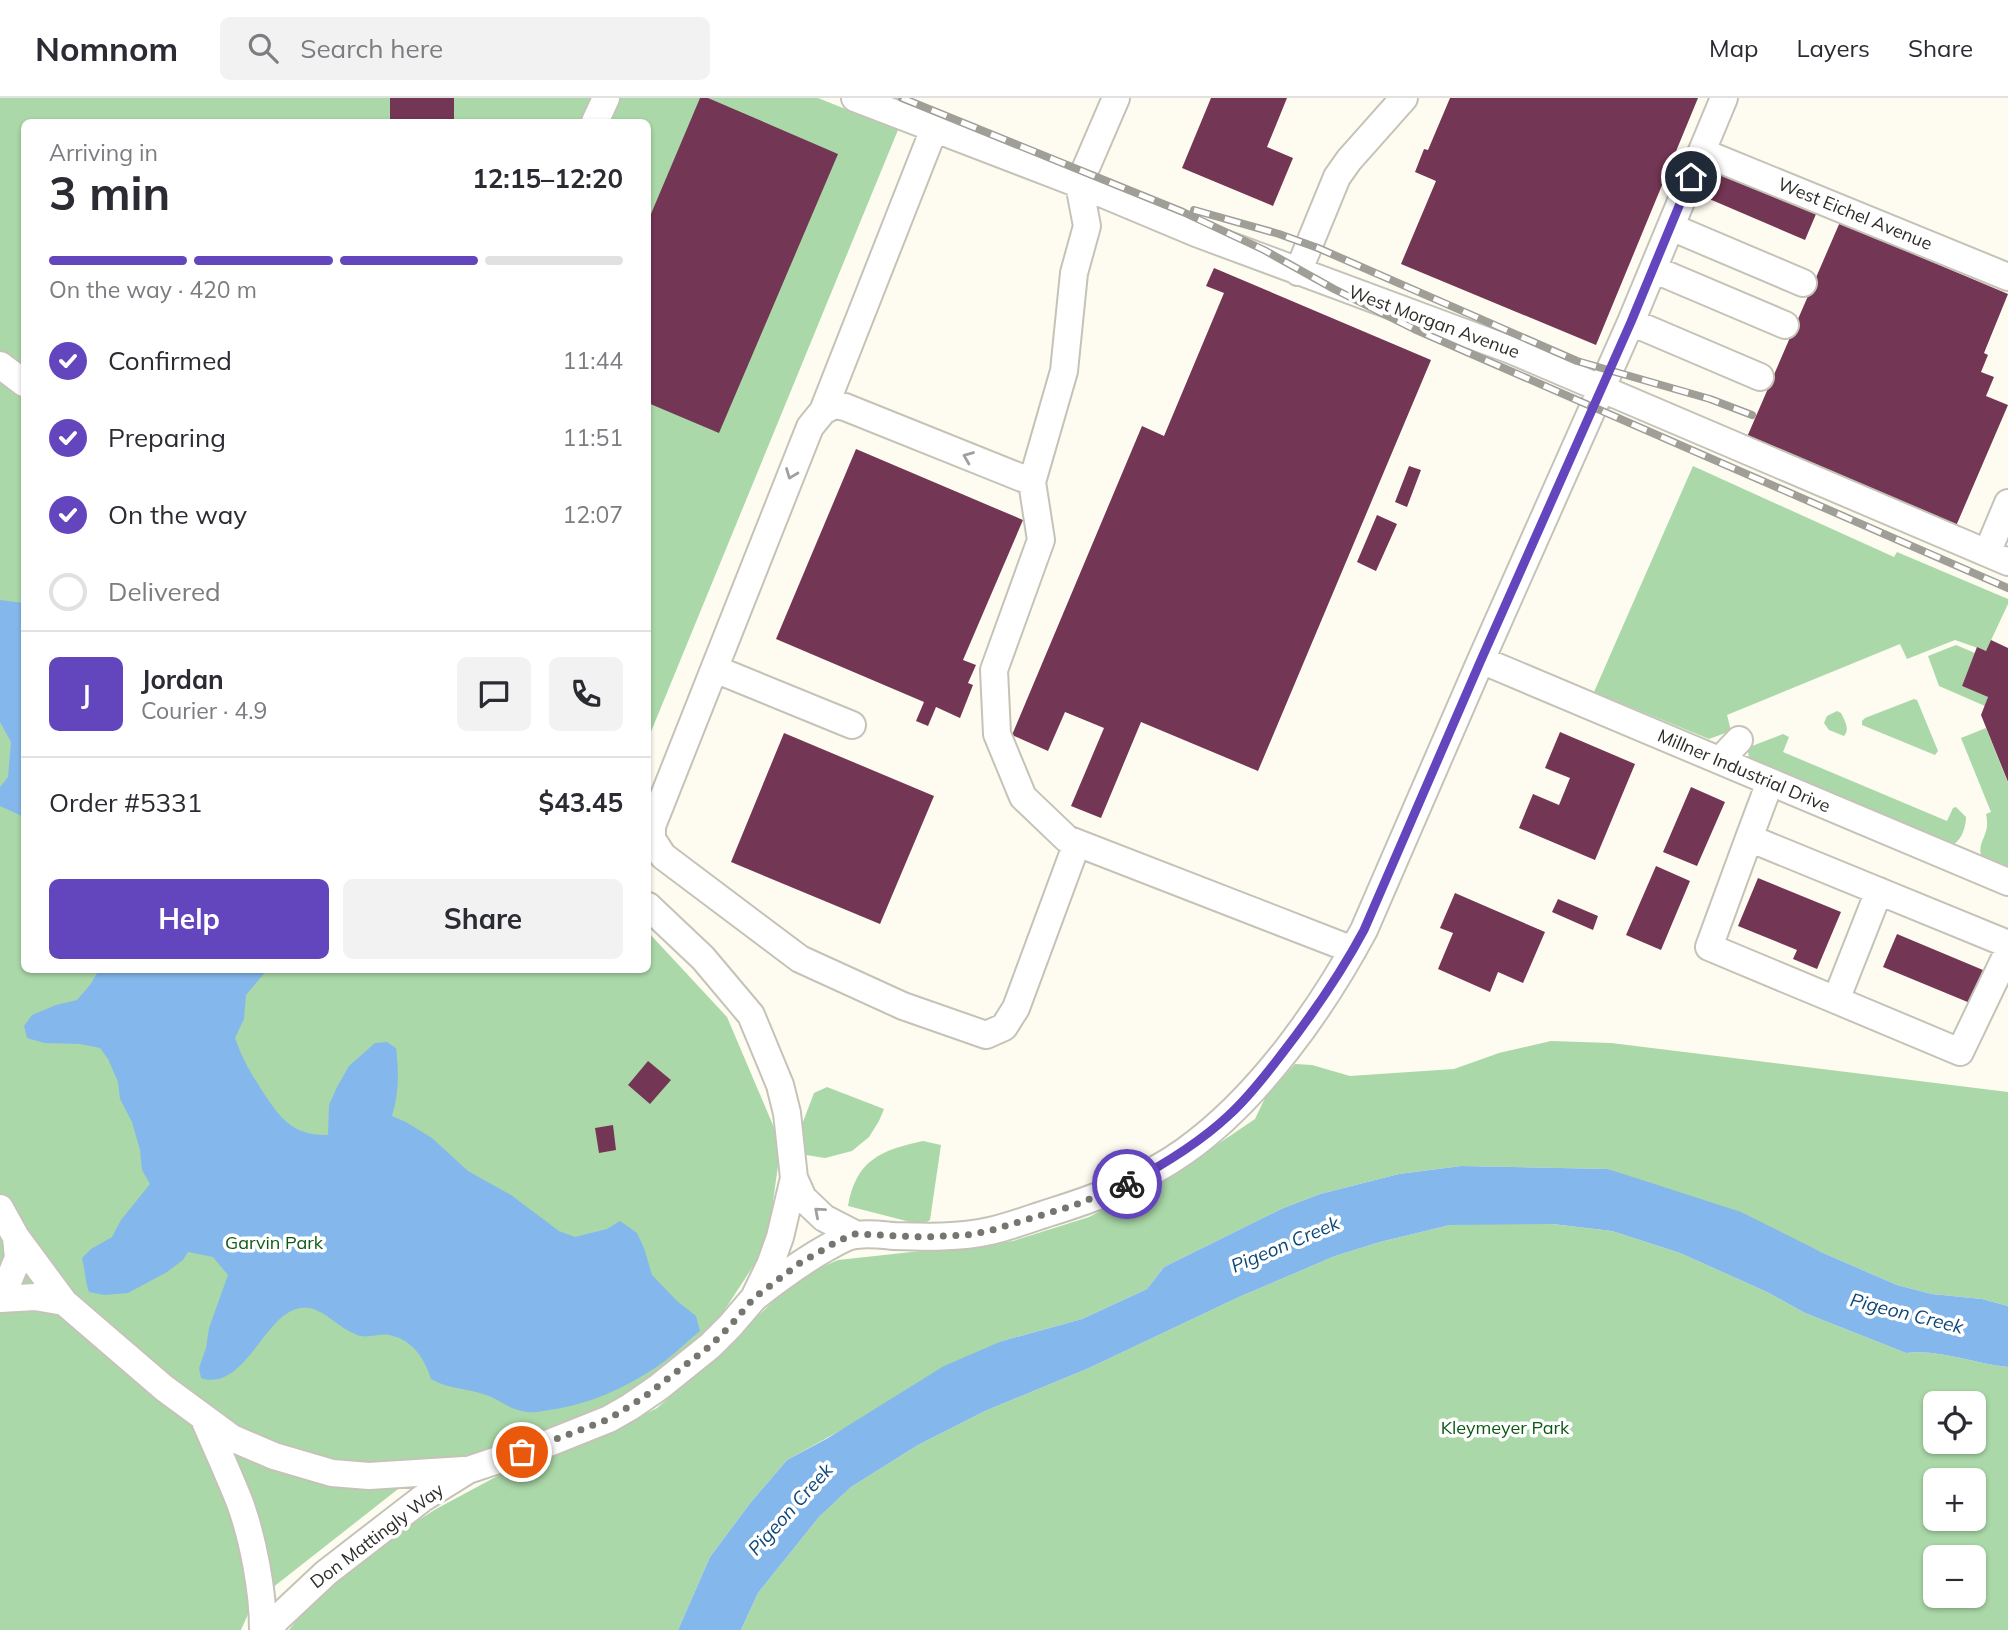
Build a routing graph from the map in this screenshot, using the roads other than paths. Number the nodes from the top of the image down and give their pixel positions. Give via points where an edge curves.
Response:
1 (606, 98) edge
2 (855, 98) edge
3 (1116, 98) edge
4 (1404, 98) edge
5 (1724, 98) edge
6 (596, 119) edge
7 (934, 129) junction
8 (1702, 152) junction
9 (1079, 184) junction
10 (1671, 227) junction
11 (1653, 269) junction
12 (1298, 272) junction
13 (2008, 276) edge
14 (1803, 282) dead end
15 (1631, 322) junction
16 (1785, 325) dead end
17 (0, 365) edge
18 (1760, 377) dead end
19 (21, 381) edge
20 (1601, 387) junction
21 (823, 411) junction
22 (1032, 482) junction
23 (2008, 503) edge
24 (1997, 557) edge
25 (1481, 660) junction
26 (715, 669) junction
27 (852, 725) dead end
28 (1739, 740) dead end
29 (1720, 760) junction
30 (1770, 782) junction
31 (1749, 838) junction
32 (1077, 843) junction
33 (2008, 881) edge
34 (1879, 891) junction
35 (651, 909) edge
36 (2008, 944) edge
37 (1353, 950) junction
38 (2008, 952) edge
39 (1836, 1000) junction
40 (794, 1178) junction
41 (0, 1208) edge
42 (855, 1234) junction
43 (16, 1237) junction
44 (754, 1298) junction
45 (0, 1299) edge
46 (64, 1302) junction
47 (203, 1418) junction
48 (468, 1470) junction
49 (265, 1630) edge

1 - 6 street
2 - 7 street, West Morgan Avenue
3 - 9 street
4 - 12 street via 1338,177
5 - 8 street
7 - 9 street, West Morgan Avenue
7 - 21 street
8 - 10 street
8 - 13 street, West Eichel Avenue
9 - 12 street, West Morgan Avenue
9 - 22 street via 1087,226 1074,274 1064,371
10 - 11 street
10 - 14 street
11 - 15 street
11 - 16 street
12 - 20 street, West Morgan Avenue
15 - 18 street
15 - 20 street
17 - 19 street
20 - 24 street, West Morgan Avenue
20 - 25 street
22 -> 21 street via 845,407 834,405
21 -> 26 street via 810,427
22 - 32 street via 1041,540 994,670 997,734 1023,797
23 - 24 street
25 - 29 street, Millner Industrial Drive
25 - 37 street
26 - 27 street
26 - 32 street via 652,826 652,839 663,856 800,959 903,1006 986,1035 1004,1027 1016,1008
28 - 29 street
29 - 30 street, Millner Industrial Drive
30 - 31 street
30 - 33 street, Millner Industrial Drive via 1965,856
31 - 34 street
31 - 39 street via 1709,947
32 - 37 street
34 - 36 street
34 - 39 street
35 - 40 street, Don Mattingly Way via 703,958 751,1015 780,1086
37 - 42 street via 1317,1008 1255,1088 1229,1116 1168,1162 1075,1205 989,1231 923,1237
38 - 39 street via 1960,1052
42 -> 40 street via 824,1217 803,1198
40 - 44 street, Don Mattingly Way via 780,1237
41 - 43 street
42 - 44 street via 800,1263
43 - 45 street via 18,1258
43 - 46 street
44 - 48 street, Don Mattingly Way via 710,1346 609,1419
45 - 46 street via 35,1297
46 - 47 street
47 - 48 street via 252,1448 332,1473 369,1476
47 - 49 street via 240,1504
48 - 49 street, Don Mattingly Way via 423,1497 326,1573

